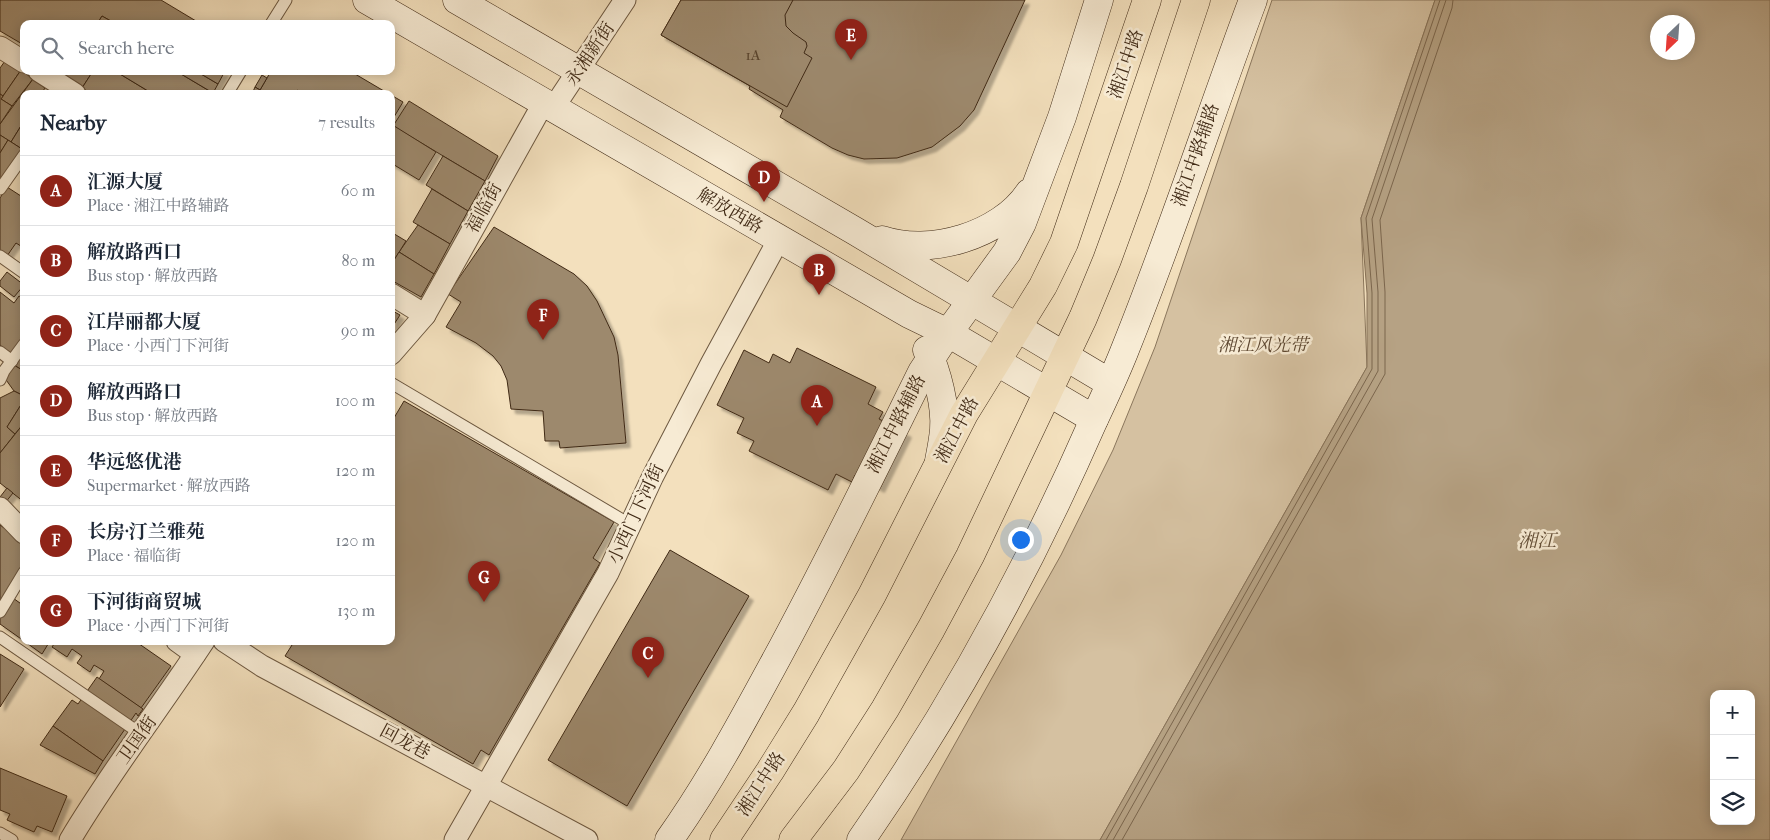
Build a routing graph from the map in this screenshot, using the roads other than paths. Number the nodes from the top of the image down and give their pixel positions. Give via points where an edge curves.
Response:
1 (286, 0) edge
2 (367, 0) edge
3 (457, 0) edge
4 (625, 0) edge
5 (1099, 0) edge
6 (1147, 0) edge
7 (1196, 0) edge
8 (1253, 0) edge
9 (274, 20) edge
10 (0, 47) edge
11 (20, 60) edge
12 (578, 71) junction
13 (45, 75) edge
14 (239, 75) edge
15 (67, 90) edge
16 (229, 90) edge
17 (549, 105) junction
18 (20, 163) edge
19 (1044, 168) junction
20 (0, 189) edge
21 (855, 231) junction
22 (779, 239) junction
23 (0, 256) edge
24 (20, 269) edge
25 (395, 296) edge
26 (880, 296) junction
27 (972, 301) junction
28 (425, 315) junction
29 (1017, 328) junction
30 (948, 333) junction
31 (395, 349) edge
32 (20, 350) edge
33 (0, 352) edge
34 (1065, 357) junction
35 (930, 359) junction
36 (12, 361) junction
37 (996, 361) junction
38 (0, 380) edge
39 (1110, 383) junction
40 (395, 385) edge
41 (1048, 392) junction
42 (1094, 419) junction
43 (939, 464) junction
44 (0, 508) edge
45 (631, 525) junction
46 (20, 529) edge
47 (20, 579) edge
48 (0, 612) edge
49 (0, 637) edge
50 (230, 645) edge
51 (199, 648) edge
52 (141, 734) junction
53 (486, 786) junction
54 (0, 833) edge
55 (12, 840) edge
56 (70, 840) edge
57 (455, 840) edge
58 (587, 840) edge
59 (669, 840) edge
60 (724, 840) edge
61 (792, 840) edge
62 (861, 840) edge

1 - 9 lane
2 - 17 main road, 解放西路
3 - 12 main road
4 - 12 street, 永湘新街
5 - 19 main road, 湘江中路辅路
6 - 29 main road, 湘江中路 via 1064,243
7 - 34 main road via 1131,195
8 - 39 main road, 湘江中路辅路 via 1157,267
10 - 11 street
12 - 17 street, 永湘新街
12 - 21 main road
13 - 15 street
14 - 16 lane
17 - 22 main road, 解放西路
17 - 28 street, 福临街
18 - 20 lane
19 - 21 main road via 1028,196 1009,216 979,233 948,243 918,246 889,242
19 - 27 main road, 湘江中路辅路 via 1007,252
21 - 27 main road
22 - 26 main road, 解放西路
22 - 45 street, 小西门下河街 via 652,478
23 - 24 lane
25 - 28 street
26 - 30 main road, 解放西路
26 - 35 main road via 917,332
27 - 29 main road
27 - 30 main road, 湘江中路辅路
28 - 31 street
29 - 34 main road
29 - 37 main road, 湘江中路
30 - 35 main road, 湘江中路辅路
30 - 37 main road, 解放西路
32 - 36 lane
33 - 36 lane
34 - 39 main road
34 - 41 main road
35 - 43 main road via 941,399 944,429
35 - 59 main road, 湘江中路辅路 via 798,621 754,702
36 - 38 lane
37 - 41 main road, 解放西路
37 - 43 main road, 湘江中路
39 - 42 main road, 湘江中路辅路
40 - 45 lane
41 - 42 main road, 解放西路
41 - 61 main road via 970,556 931,629 846,770
42 - 62 main road, 湘江中路辅路 via 1026,564 974,663
43 - 60 main road, 湘江中路 via 811,705
44 - 46 street
45 - 53 street, 小西门下河街 via 608,573
47 - 48 lane
49 - 52 lane
50 - 53 street, 回龙巷 via 262,666
51 - 52 street, 卫国街
52 - 56 street, 卫国街
53 - 57 street, 小西门下河街
53 - 58 street, 回龙巷
54 - 55 lane

